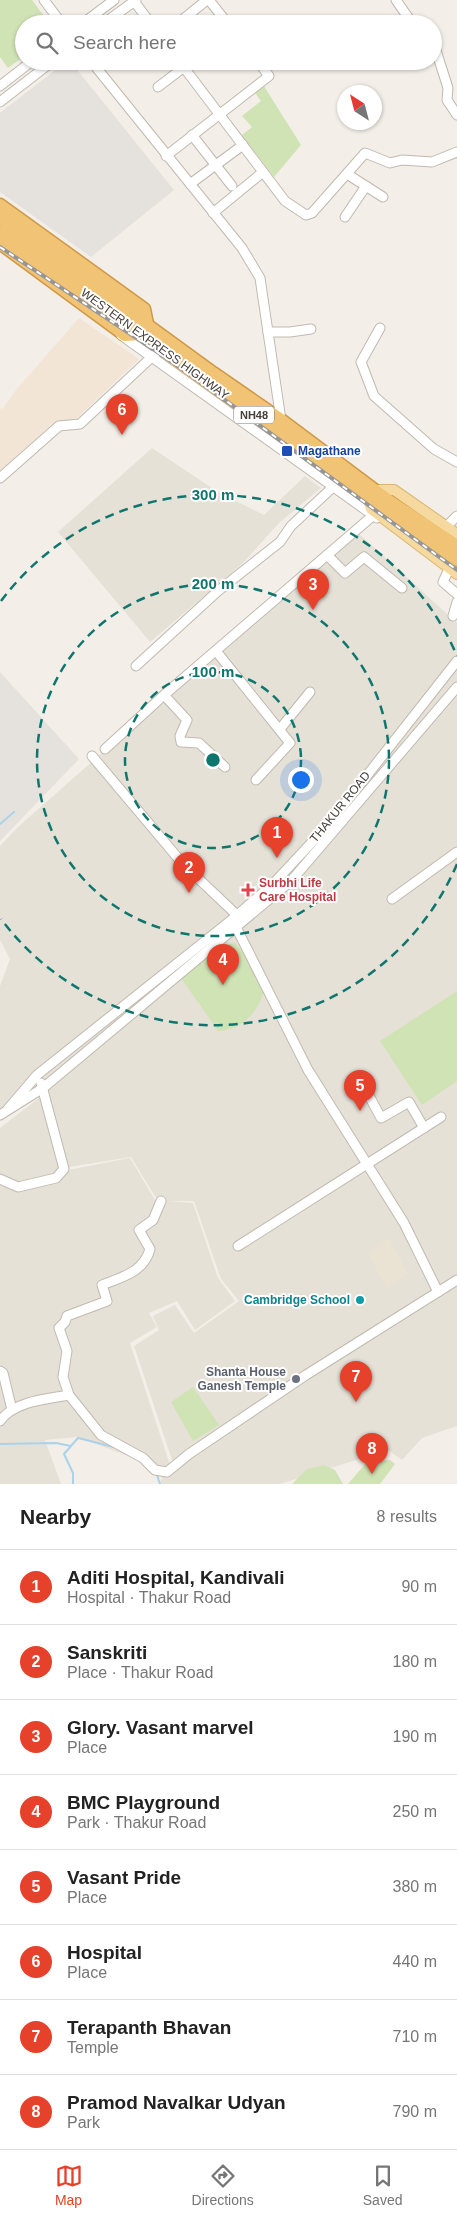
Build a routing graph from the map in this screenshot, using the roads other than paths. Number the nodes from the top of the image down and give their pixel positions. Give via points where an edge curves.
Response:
1 (44, 0) edge
2 (114, 0) edge
3 (208, 0) edge
4 (396, 0) edge
5 (135, 1) edge
6 (55, 15) edge
7 (94, 15) edge
8 (116, 15) edge
9 (145, 15) edge
10 (189, 15) edge
11 (220, 15) edge
12 (406, 15) edge
13 (442, 62) edge
14 (20, 70) edge
15 (41, 70) edge
16 (98, 70) edge
17 (176, 70) edge
18 (187, 70) edge
19 (265, 70) edge
20 (0, 86) edge
21 (158, 87) dead end
22 (454, 91) edge
23 (0, 102) edge
24 (219, 113) junction
25 (457, 115) edge
26 (192, 135) junction
27 (243, 145) junction
28 (457, 152) edge
29 (166, 156) junction
30 (215, 165) junction
31 (264, 172) junction
32 (347, 174) junction
33 (190, 184) junction
34 (232, 186) dead end
35 (366, 186) junction
36 (383, 197) dead end
37 (0, 205) edge
38 (213, 213) junction
39 (344, 217) dead end
40 (0, 218) edge
41 (0, 232) edge
42 (0, 243) edge
43 (0, 247) edge
44 (84, 286) junction
45 (380, 328) dead end
46 (144, 329) junction
47 (311, 329) dead end
48 (268, 332) junction
49 (157, 353) junction
50 (281, 420) junction
51 (457, 462) edge
52 (0, 478) edge
53 (332, 487) junction
54 (367, 495) junction
55 (378, 513) junction
56 (457, 516) edge
57 (447, 526) junction
58 (457, 534) edge
59 (457, 546) edge
60 (327, 554) junction
61 (457, 560) edge
62 (453, 572) edge
63 (457, 578) edge
64 (402, 588) dead end
65 (457, 594) edge
66 (457, 602) edge
67 (453, 616) dead end
68 (216, 651) junction
69 (457, 661) edge
70 (136, 666) dead end
71 (436, 688) junction
72 (457, 688) edge
73 (310, 692) dead end
74 (164, 695) junction
75 (449, 697) junction
76 (280, 729) junction
77 (105, 749) dead end
78 (92, 756) dead end
79 (225, 767) dead end
80 (256, 780) dead end
81 (347, 809) junction
82 (457, 852) edge
83 (392, 899) dead end
84 (237, 921) junction
85 (161, 976) junction
86 (167, 985) junction
87 (37, 1076) junction
88 (43, 1088) junction
89 (367, 1092) dead end
90 (8, 1109) junction
91 (0, 1115) edge
92 (441, 1116) dead end
93 (424, 1128) junction
94 (367, 1165) junction
95 (0, 1179) edge
96 (161, 1201) dead end
97 (238, 1246) dead end
98 (457, 1280) edge
99 (438, 1292) junction
100 (0, 1371) edge
101 (69, 1395) junction
102 (12, 1410) junction
103 (0, 1421) edge

1 - 6 street
2 - 7 street
3 - 10 street
3 - 11 street
4 - 12 street
5 - 8 street
5 - 9 street
13 - 22 street
14 - 20 street
15 - 23 street
16 - 29 street
17 - 21 street
18 - 24 street
19 - 24 street via 270,76
22 - 25 street via 447,100
24 - 26 street
24 - 27 street
26 - 29 street
26 - 30 street
27 - 30 street
27 - 31 street
28 - 32 street via 432,162 402,160 390,163 365,153
29 - 33 street
30 - 33 street
30 - 34 street
31 - 32 street via 285,201 309,215
31 - 38 street
32 - 35 street
33 - 38 street
35 - 36 street
35 - 39 street
37 - 46 highway via 144,309
38 - 48 street via 242,248 260,278
40 - 44 highway, WESTERN EXPRESS HIGHWAY / NH48
41 - 44 highway, WESTERN EXPRESS HIGHWAY / NH48
42 - 46 highway via 125,335
43 - 49 street via 86,311
44 - 46 highway, WESTERN EXPRESS HIGHWAY / NH48
45 - 51 street via 361,362 374,396 434,450
46 - 49 highway, WESTERN EXPRESS HIGHWAY / NH48
46 - 50 highway, WESTERN EXPRESS HIGHWAY / NH48
47 - 48 street
48 - 50 street
49 - 52 street via 80,424 59,426
49 - 53 street
49 - 54 highway, WESTERN EXPRESS HIGHWAY / NH48
50 - 54 highway, WESTERN EXPRESS HIGHWAY / NH48
53 - 54 street
53 - 70 street via 291,526 280,542 218,591
54 - 55 highway, WESTERN EXPRESS HIGHWAY / NH48
54 - 57 main road via 394,490
54 - 59 highway, WESTERN EXPRESS HIGHWAY / NH48
55 - 60 street
55 - 61 highway, WESTERN EXPRESS HIGHWAY / NH48
55 - 62 main road
56 - 57 street
57 - 58 main road
60 - 64 street via 345,573 364,557
60 - 68 street
62 - 63 street
62 - 65 street via 443,582
66 - 67 street
68 - 74 street
68 - 76 street
69 - 71 street, THAKUR ROAD
71 - 75 street
71 - 81 street, THAKUR ROAD
72 - 75 street, THAKUR ROAD
73 - 76 street
74 - 77 street
74 - 79 street via 187,720 180,736 181,742 199,743
75 - 81 street, THAKUR ROAD
76 - 80 street via 290,743
78 - 84 street via 183,864
81 - 84 street, THAKUR ROAD via 292,880
82 - 83 street
84 - 85 street, THAKUR ROAD
84 - 86 street, THAKUR ROAD
84 - 94 street via 308,1070
85 - 86 street
85 - 87 street, THAKUR ROAD
86 - 88 street, THAKUR ROAD
87 - 88 street
87 - 90 street, THAKUR ROAD
88 - 90 street, THAKUR ROAD
88 - 95 street via 64,1169 56,1178 18,1187
89 - 93 street via 381,1118 410,1102
90 - 91 street, THAKUR ROAD
92 - 93 street
93 - 94 street
94 - 97 street
94 - 99 street via 404,1223
96 - 101 street via 153,1220 139,1230 150,1249 141,1266 102,1285 107,1301 67,1316 59,1328 67,1352 64,1377
98 - 99 street
99 - 101 street via 300,1379 167,1472 155,1470 143,1458 101,1435
100 - 102 street
101 - 102 street
102 - 103 street

